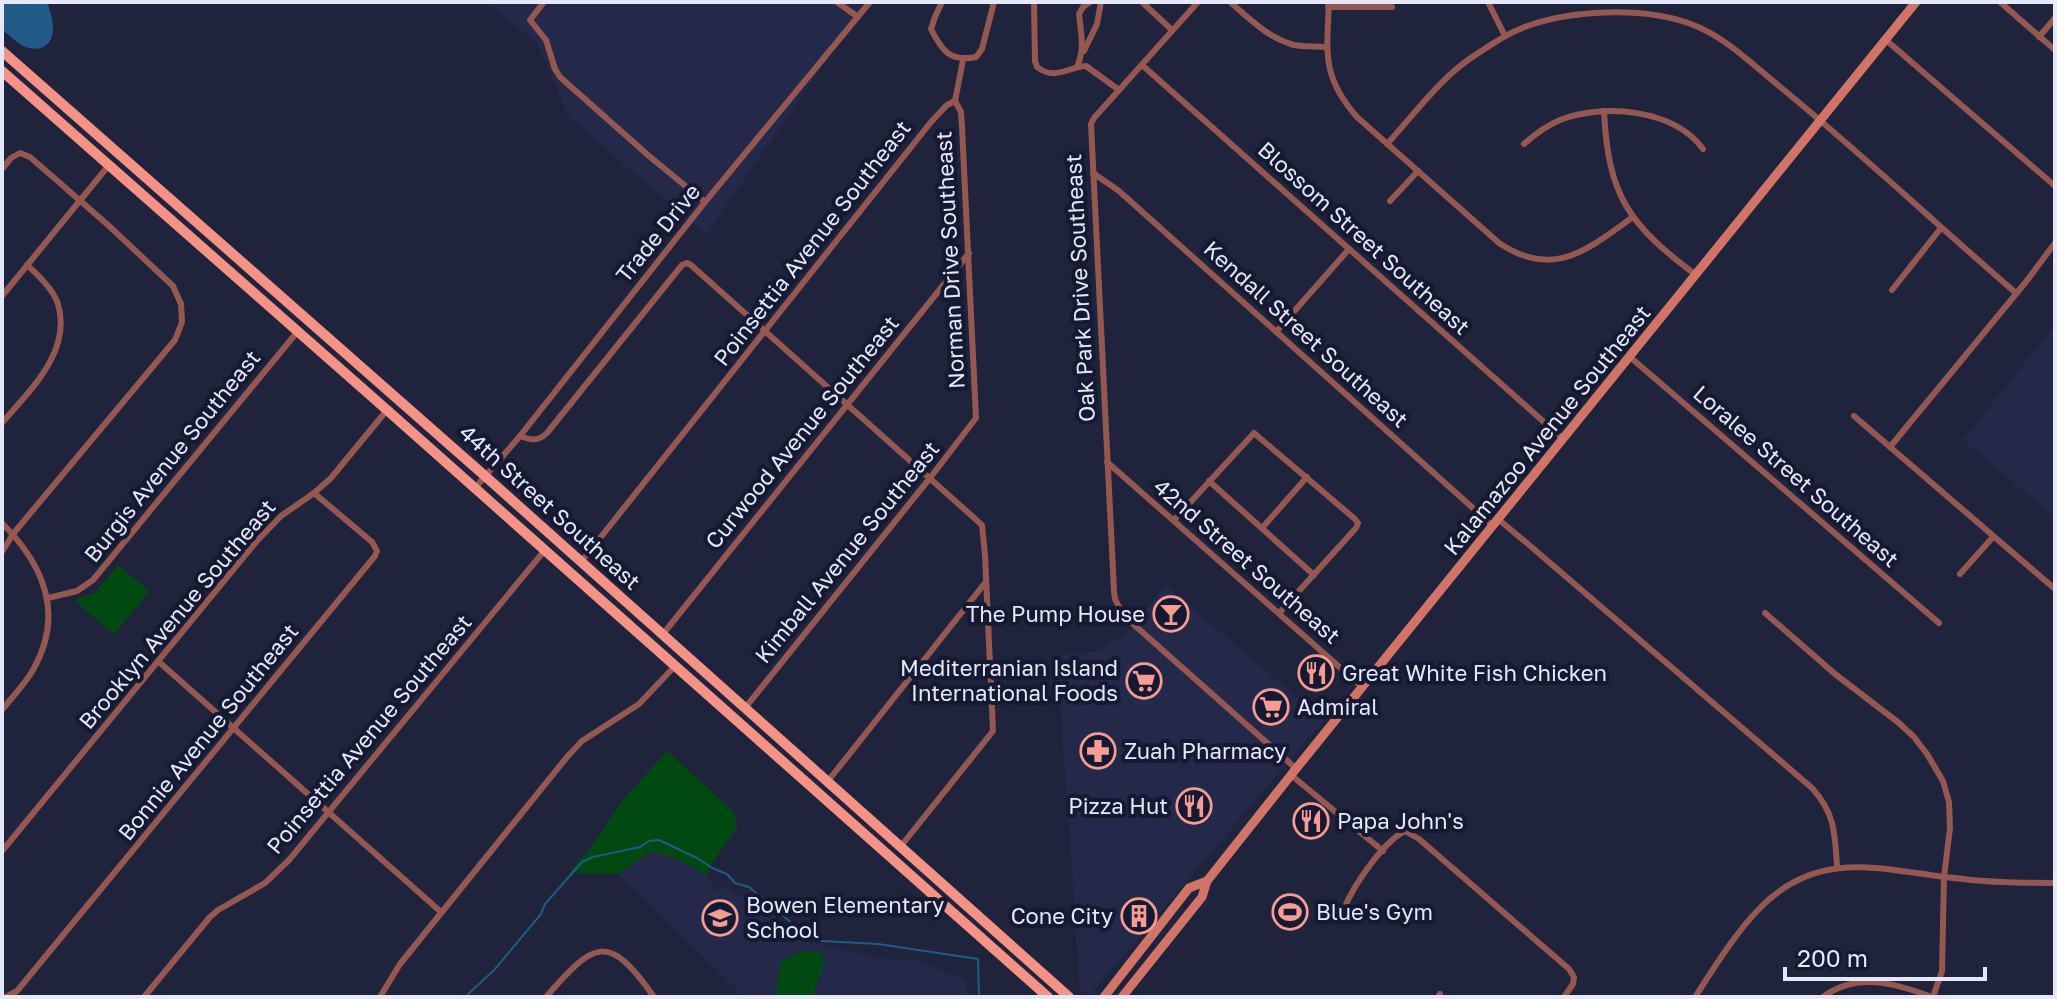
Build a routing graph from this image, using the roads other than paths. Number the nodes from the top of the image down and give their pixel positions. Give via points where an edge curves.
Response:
1 (544, 2) edge
2 (837, 2) edge
3 (870, 2) edge
4 (942, 2) edge
5 (994, 2) edge
6 (1034, 2) edge
7 (1090, 2) edge
8 (1101, 2) edge
9 (1142, 2) edge
10 (1198, 2) edge
11 (1230, 2) edge
12 (1488, 2) edge
13 (1916, 2) edge
14 (2000, 2) edge
15 (1328, 4) edge
16 (1392, 7) dead end
17 (858, 17) junction
18 (2055, 18) edge
19 (1172, 30) junction
20 (1505, 36) junction
21 (2039, 37) junction
22 (1886, 40) junction
23 (1327, 47) junction
24 (2055, 50) edge
25 (2, 51) edge
26 (1082, 55) junction
27 (963, 60) junction
28 (1142, 65) junction
29 (1077, 67) junction
30 (2, 71) edge
31 (1119, 90) junction
32 (955, 101) junction
33 (1604, 111) junction
34 (1820, 121) junction
35 (1387, 144) junction
36 (1524, 144) dead end
37 (1703, 149) dead end
38 (109, 165) junction
39 (2, 169) edge
40 (1418, 171) junction
41 (140, 172) junction
42 (1093, 173) junction
43 (2055, 186) edge
44 (79, 201) junction
45 (1390, 201) dead end
46 (705, 202) junction
47 (1633, 217) junction
48 (1941, 228) junction
49 (2055, 243) edge
50 (1349, 249) junction
51 (969, 253) junction
52 (27, 265) junction
53 (1696, 275) junction
54 (241, 282) junction
55 (264, 282) junction
56 (1892, 290) dead end
57 (2016, 293) junction
58 (2, 296) edge
59 (298, 331) junction
60 (765, 331) junction
61 (1276, 332) junction
62 (326, 336) junction
63 (1630, 357) junction
64 (847, 404) junction
65 (387, 410) junction
66 (1854, 416) dead end
67 (976, 418) joint
68 (2, 423) edge
69 (520, 436) junction
70 (1562, 438) junction
71 (1890, 447) junction
72 (1107, 462) junction
73 (485, 476) junction
74 (1307, 477) junction
75 (930, 478) junction
76 (1209, 481) junction
77 (475, 488) junction
78 (314, 493) junction
79 (1174, 520) junction
80 (2, 523) edge
81 (1495, 523) junction
82 (1262, 528) junction
83 (13, 534) junction
84 (1993, 537) junction
85 (545, 550) junction
86 (2, 552) edge
87 (572, 554) junction
88 (581, 562) junction
89 (1960, 574) dead end
90 (1314, 575) junction
91 (985, 583) junction
92 (2055, 589) edge
93 (48, 598) junction
94 (1279, 613) junction
95 (1765, 613) dead end
96 (1939, 623) dead end
97 (639, 634) junction
98 (663, 634) junction
99 (158, 661) junction
100 (675, 666) junction
101 (704, 671) junction
102 (1362, 687) junction
103 (745, 708) junction
104 (2, 710) edge
105 (234, 726) junction
106 (785, 763) junction
107 (807, 763) junction
108 (1293, 772) junction
109 (828, 781) junction
110 (329, 812) junction
111 (877, 845) junction
112 (901, 846) junction
113 (2, 851) edge
114 (1383, 851) junction
115 (896, 861) junction
116 (920, 863) junction
117 (1837, 867) junction
118 (1944, 877) junction
119 (1207, 881) junction
120 (2055, 883) edge
121 (1181, 898) junction
122 (1344, 909) dead end
123 (441, 912) junction
124 (1182, 921) junction
125 (967, 924) junction
126 (989, 925) junction
127 (4, 997) edge
128 (144, 997) edge
129 (380, 997) edge
130 (546, 997) edge
131 (654, 997) edge
132 (1048, 997) edge
133 (1069, 997) edge
134 (1104, 997) edge
135 (1122, 997) edge
136 (1564, 997) edge
137 (1695, 997) edge
138 (1823, 997) edge
139 (1932, 997) edge

1 - 46 street via 530,20 546,40 555,69 567,85
2 - 17 street
3 - 17 street, Trade Drive
4 - 27 street via 931,29 947,53
5 - 27 street via 982,49
6 - 29 street via 1037,67 1049,74
7 - 26 street via 1079,14
8 - 26 street
9 - 19 street
10 - 19 street, Oak Park Drive Southeast
11 - 23 street via 1278,39
12 - 20 street
13 - 22 main road, Kalamazoo Avenue Southeast
14 - 21 street
15 - 16 street
15 - 23 street
17 - 46 street, Trade Drive
18 - 21 street
19 - 28 street, Oak Park Drive Southeast
20 - 34 street via 1543,22 1601,12 1636,10 1667,17 1730,47
20 - 35 street via 1453,71
21 - 24 street
22 - 34 main road, Kalamazoo Avenue Southeast
22 - 43 street
23 - 35 street via 1336,89
25 - 41 main road, 44th Street Southeast
26 - 29 street
27 - 32 street
28 - 31 street, Oak Park Drive Southeast
28 - 50 street, Blossom Street Southeast
29 - 31 street via 1086,66
30 - 38 main road, 44th Street Southeast
31 - 42 street, Oak Park Drive Southeast via 1091,124
32 - 51 street, Norman Drive Southeast via 961,112
32 - 60 street, Poinsettia Avenue Southeast via 931,122
33 - 36 street via 1562,119
33 - 37 street via 1662,120 1689,134
33 - 47 street via 1609,164
34 - 48 street
34 - 53 main road, Kalamazoo Avenue Southeast
35 - 40 street
38 - 41 main road via 123,164
38 - 44 street
38 - 54 main road, 44th Street Southeast
39 - 44 street via 20,153 30,157
40 - 45 street
40 - 47 street via 1499,243 1531,259 1568,258 1590,249
41 - 55 main road, 44th Street Southeast
42 - 61 street, Kendall Street Southeast
42 - 72 street, Oak Park Drive Southeast
44 - 52 street
44 - 83 street via 173,286 182,322 175,340
46 - 69 street, Trade Drive
47 - 53 street via 1660,248
48 - 56 street
48 - 57 street
49 - 57 street
50 - 61 street
50 - 70 street, Blossom Street Southeast
51 - 64 street, Curwood Avenue Southeast
51 - 67 street, Norman Drive Southeast
52 - 58 street
52 - 68 street via 58,303 60,337 43,373
53 - 63 main road, Kalamazoo Avenue Southeast
54 - 55 main road
54 - 59 main road, 44th Street Southeast
55 - 62 main road, 44th Street Southeast
57 - 71 street
59 - 62 main road
59 - 65 main road, 44th Street Southeast
59 - 93 street, Burgis Avenue Southeast via 93,580 77,591
60 - 64 street
60 - 69 street via 691,265 682,265 547,433 533,440
60 - 88 street, Poinsettia Avenue Southeast
61 - 81 street, Kendall Street Southeast
62 - 73 main road, 44th Street Southeast
63 - 70 main road, Kalamazoo Avenue Southeast
63 - 96 street, Loralee Street Southeast
64 - 75 street
64 - 98 street, Curwood Avenue Southeast
65 - 77 main road, 44th Street Southeast
65 - 78 street, Brooklyn Avenue Southeast
66 - 71 street
67 - 75 street, Kimball Avenue Southeast
69 - 73 street, Trade Drive
70 - 81 main road, Kalamazoo Avenue Southeast
71 - 84 street
72 - 79 street, 42nd Street Southeast
72 - 108 street, Oak Park Drive Southeast via 1114,591 1120,610 1292,765
73 - 77 street, Trade Drive
73 - 87 main road, 44th Street Southeast
74 - 76 street via 1254,433
74 - 82 street
74 - 90 street via 1358,523
75 - 91 street via 982,525
75 - 103 street, Kimball Avenue Southeast
76 - 79 street
76 - 82 street
77 - 85 main road, 44th Street Southeast
78 - 99 street, Brooklyn Avenue Southeast via 269,527
78 - 105 street, Bonnie Avenue Southeast via 377,551
79 - 94 street, 42nd Street Southeast
80 - 83 street
81 - 102 main road, Kalamazoo Avenue Southeast
81 - 117 street, Kendall Street Southeast via 1540,554 1812,788 1832,818
82 - 90 street
83 - 86 street
83 - 93 street via 36,564
84 - 89 street
84 - 92 street
85 - 87 main road via 556,546
85 - 97 main road, 44th Street Southeast
85 - 110 street, Poinsettia Avenue Southeast
87 - 88 main road, 44th Street Southeast
88 - 98 main road, 44th Street Southeast
90 - 94 street
91 - 109 street
91 - 112 street via 993,731
93 - 104 street via 45,642 33,671
94 - 102 street, 42nd Street Southeast
95 - 118 street via 1899,723 1927,754 1949,802
97 - 98 main road
97 - 100 main road, 44th Street Southeast
98 - 101 main road, 44th Street Southeast
99 - 105 street
99 - 113 street, Brooklyn Avenue Southeast
100 - 101 main road via 688,663
100 - 106 main road, 44th Street Southeast
100 - 123 street via 639,704 582,741
101 - 103 main road, 44th Street Southeast
102 - 108 main road, Kalamazoo Avenue Southeast
103 - 107 main road, 44th Street Southeast
105 - 110 street
105 - 127 street, Bonnie Avenue Southeast via 17,991
106 - 107 main road
106 - 111 main road, 44th Street Southeast
107 - 109 main road, 44th Street Southeast
108 - 114 street
108 - 119 main road, Kalamazoo Avenue Southeast
109 - 112 main road, 44th Street Southeast
110 - 123 street
110 - 128 street, Poinsettia Avenue Southeast via 265,883 210,917
111 - 112 main road
111 - 115 main road, 44th Street Southeast
112 - 116 main road, 44th Street Southeast
114 - 122 street
114 - 136 street via 1405,831 1419,839 1563,963 1574,977
115 - 116 main road
115 - 125 main road, 44th Street Southeast
116 - 126 main road, 44th Street Southeast
117 - 118 street
117 - 137 street via 1783,888 1760,908
118 - 120 street
118 - 139 street via 1942,971
119 - 121 main road, Kalamazoo Avenue Southeast
119 - 124 main road, Kalamazoo Avenue Southeast via 1202,897
121 - 124 main road via 1187,904
121 - 134 main road, Kalamazoo Avenue Southeast
123 - 129 street
124 - 135 main road, Kalamazoo Avenue Southeast
125 - 126 main road
125 - 132 main road, 44th Street Southeast
126 - 133 main road, 44th Street Southeast
130 - 131 street via 588,955 611,952 627,961
138 - 139 street via 1855,982 1890,984

